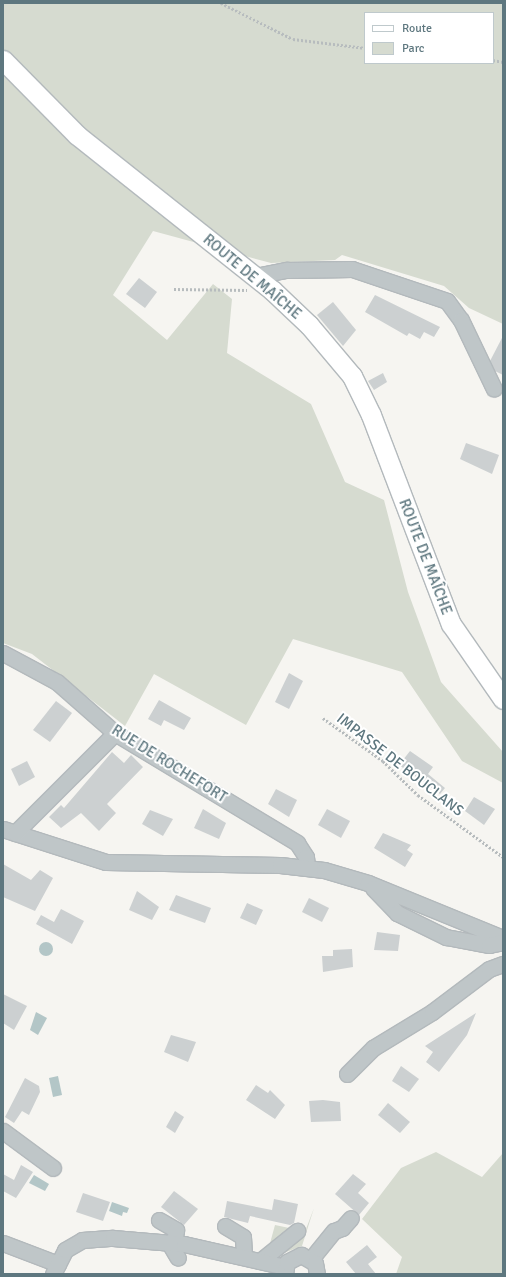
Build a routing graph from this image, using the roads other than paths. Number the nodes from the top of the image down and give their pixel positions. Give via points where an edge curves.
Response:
1 (3, 60) edge
2 (255, 276) junction
3 (494, 389) dead end
4 (3, 653) edge
5 (503, 699) edge
6 (115, 733) junction
7 (9, 831) edge
8 (307, 866) junction
9 (368, 883) junction
10 (503, 938) edge
11 (503, 942) edge
12 (503, 964) edge
13 (347, 1074) dead end
14 (3, 1131) edge
15 (53, 1168) dead end
16 (351, 1218) dead end
17 (159, 1220) dead end
18 (225, 1226) dead end
19 (297, 1231) dead end
20 (3, 1242) edge
21 (171, 1243) junction
22 (244, 1256) junction
23 (178, 1258) dead end
24 (311, 1258) junction
25 (265, 1266) edge
26 (56, 1269) edge
27 (285, 1271) edge
28 (317, 1274) edge

1 - 2 main road, ROUTE DE MAÎCHE via 77,135
2 - 3 street via 287,270 352,269 447,301 461,320
2 - 5 main road, ROUTE DE MAÎCHE via 309,325 352,376 371,415 451,624
4 - 6 street, RUE DE ROCHEFORT via 57,682
6 - 7 street
6 - 8 street, RUE DE ROCHEFORT via 297,843 306,857
7 - 8 street via 106,862
8 - 9 street
9 - 10 street
9 - 11 street via 397,913 446,937 488,945
12 - 13 street via 489,969 432,1012 373,1048
14 - 15 street
16 - 24 street via 342,1228 334,1231
17 - 21 street via 176,1230
18 - 22 street via 243,1237
19 - 25 street
20 - 26 street
21 - 22 street
21 - 23 street
21 - 26 street via 113,1238 82,1240 64,1250
22 - 25 street
24 - 27 street via 296,1256
24 - 28 street
25 - 27 street

